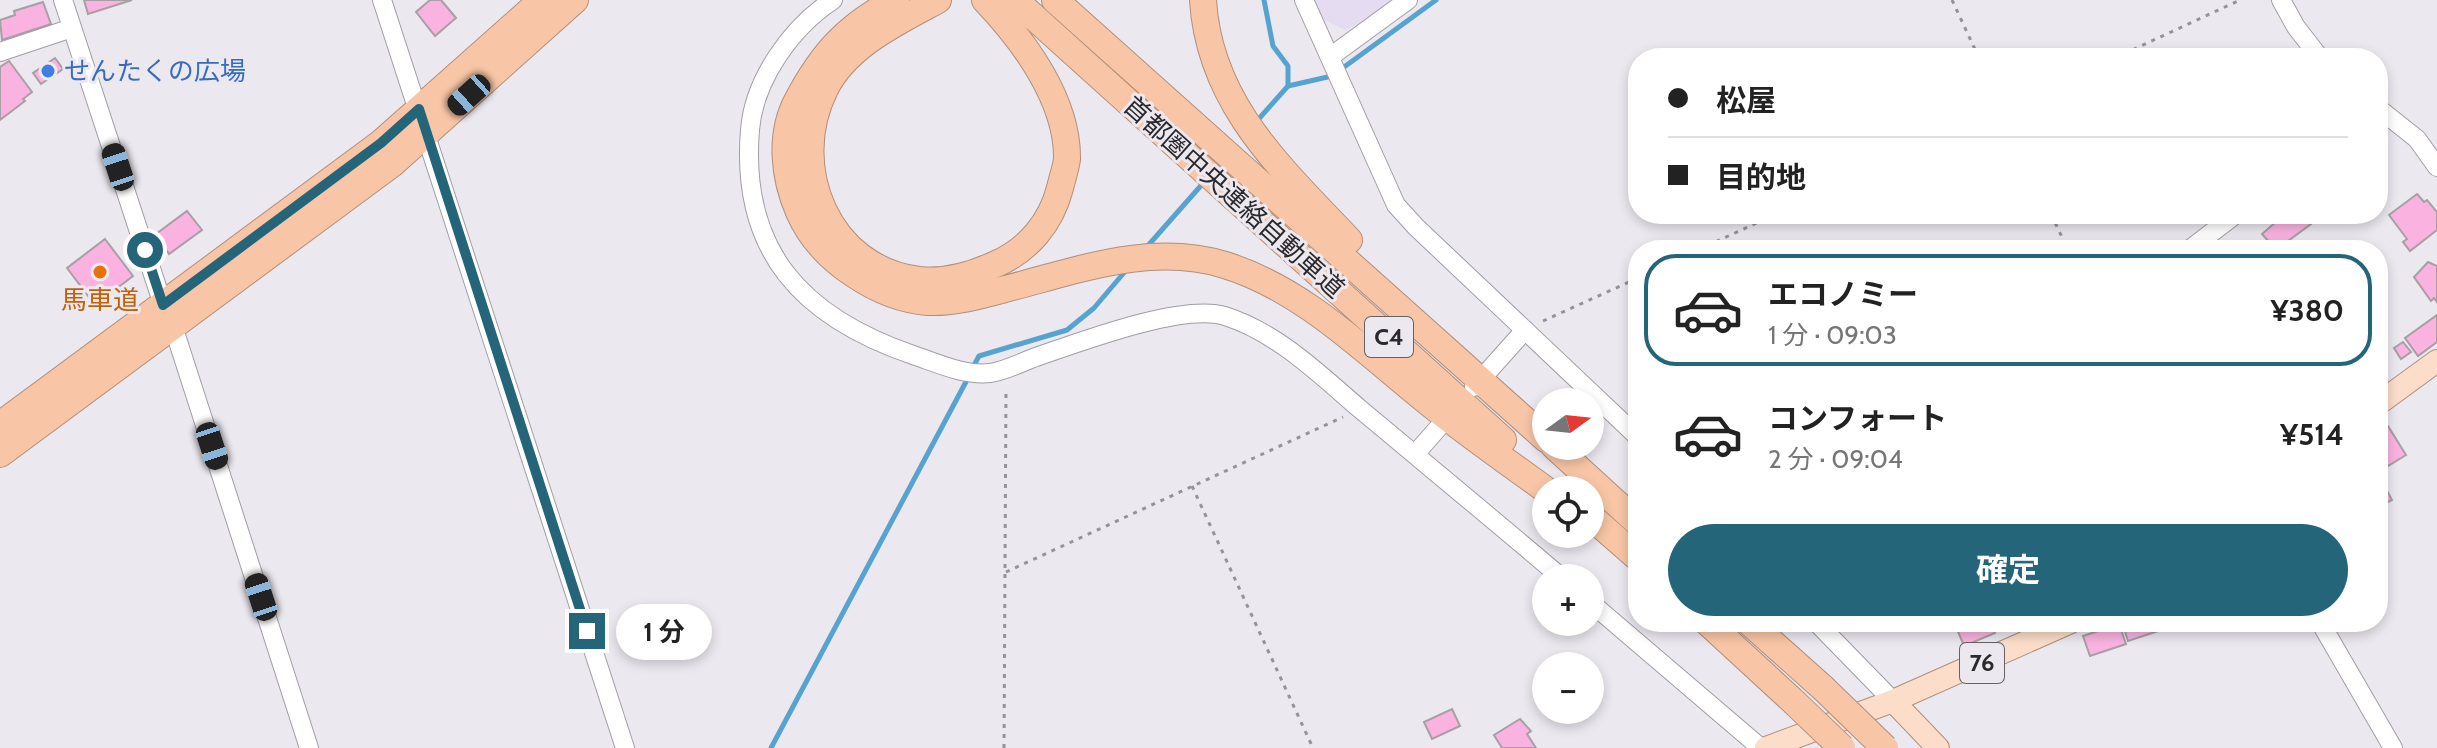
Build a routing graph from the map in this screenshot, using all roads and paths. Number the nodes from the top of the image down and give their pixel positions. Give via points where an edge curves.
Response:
1 (63, 0) edge
2 (382, 0) edge
3 (542, 0) edge
4 (575, 0) edge
5 (833, 0) edge
6 (896, 0) edge
7 (938, 0) edge
8 (1055, 0) edge
9 (1203, 0) edge
10 (1304, 0) edge
11 (1408, 0) edge
12 (1952, 0) edge
13 (2240, 0) edge
14 (2281, 0) edge
15 (1004, 5) edge
16 (72, 28) junction
17 (1974, 48) edge
18 (2137, 48) edge
19 (2312, 48) edge
20 (0, 52) edge
21 (1331, 60) junction
22 (2388, 116) edge
23 (423, 121) junction
24 (2437, 167) edge
25 (1754, 224) edge
26 (2223, 224) edge
27 (1720, 240) edge
28 (2202, 240) edge
29 (1366, 276) junction
30 (1628, 283) edge
31 (168, 315) junction
32 (1525, 330) junction
33 (2437, 361) edge
34 (1001, 369) junction
35 (1481, 380) junction
36 (2388, 397) edge
37 (1361, 410) junction
38 (1454, 410) junction
39 (0, 425) edge
40 (1532, 426) edge
41 (1628, 428) edge
42 (1416, 453) junction
43 (0, 454) edge
44 (1569, 460) edge
45 (1541, 476) edge
46 (1532, 478) edge
47 (1192, 486) junction
48 (1628, 514) edge
49 (1604, 528) edge
50 (1604, 533) edge
51 (1628, 549) edge
52 (1628, 551) edge
53 (1546, 564) edge
54 (1006, 572) junction
55 (1604, 614) edge
56 (1718, 632) edge
57 (1760, 632) edge
58 (1826, 632) edge
59 (2048, 632) edge
60 (2326, 632) edge
61 (1893, 701) junction
62 (309, 748) edge
63 (625, 748) edge
64 (1004, 748) edge
65 (1313, 748) edge
66 (1763, 748) edge
67 (1842, 748) edge
68 (1885, 748) edge
69 (1938, 748) edge
70 (2393, 748) edge

1 - 16 street
2 - 23 street
3 - 23 highway
4 - 23 highway
5 - 34 street via 803,23 762,87 750,123 747,169 753,212 775,260 815,304 850,329 960,371
6 - 38 highway via 840,37 815,66 791,113 786,171 793,198 804,224 838,264 872,286 927,302 958,301 1143,257 1224,265 1288,295
7 - 15 highway via 889,26 844,61 825,88 808,152 823,211 843,240 883,270 918,280 976,273 1012,257 1034,239 1055,205 1067,160 1064,130
8 - 29 highway, 首都圏中央連絡自動車道 / C4
9 - 29 highway via 1215,68 1239,113 1355,247
10 - 21 street
11 - 21 street
12 - 17 path
13 - 18 path
14 - 19 street
15 - 38 highway, 首都圏中央連絡自動車道 / C4 via 1210,175
16 - 20 street
16 - 31 street
21 - 32 street via 1396,205
22 - 24 street via 2417,139
23 - 31 highway via 392,164
23 - 63 street
25 - 27 path
26 - 28 street
29 - 35 highway, 首都圏中央連絡自動車道 / C4
30 - 32 path
31 - 39 highway
31 - 43 highway
31 - 62 street
32 - 35 street
32 - 41 street
33 - 36 main road
34 - 37 street via 1176,315 1222,315 1279,343
34 - 54 path via 1007,394
35 - 38 street
35 - 40 highway, 首都圏中央連絡自動車道 / C4
37 - 42 street
37 - 47 path
38 - 42 street
38 - 45 highway, 首都圏中央連絡自動車道 / C4
38 - 46 highway
42 - 53 street
44 - 48 highway
47 - 54 path
47 - 65 path
49 - 51 highway
50 - 52 highway
54 - 64 path
55 - 66 street
56 - 67 highway, bridge
57 - 68 highway, bridge
58 - 61 street
59 - 61 main road, 76
60 - 70 street
61 - 66 main road, 76
61 - 69 main road

